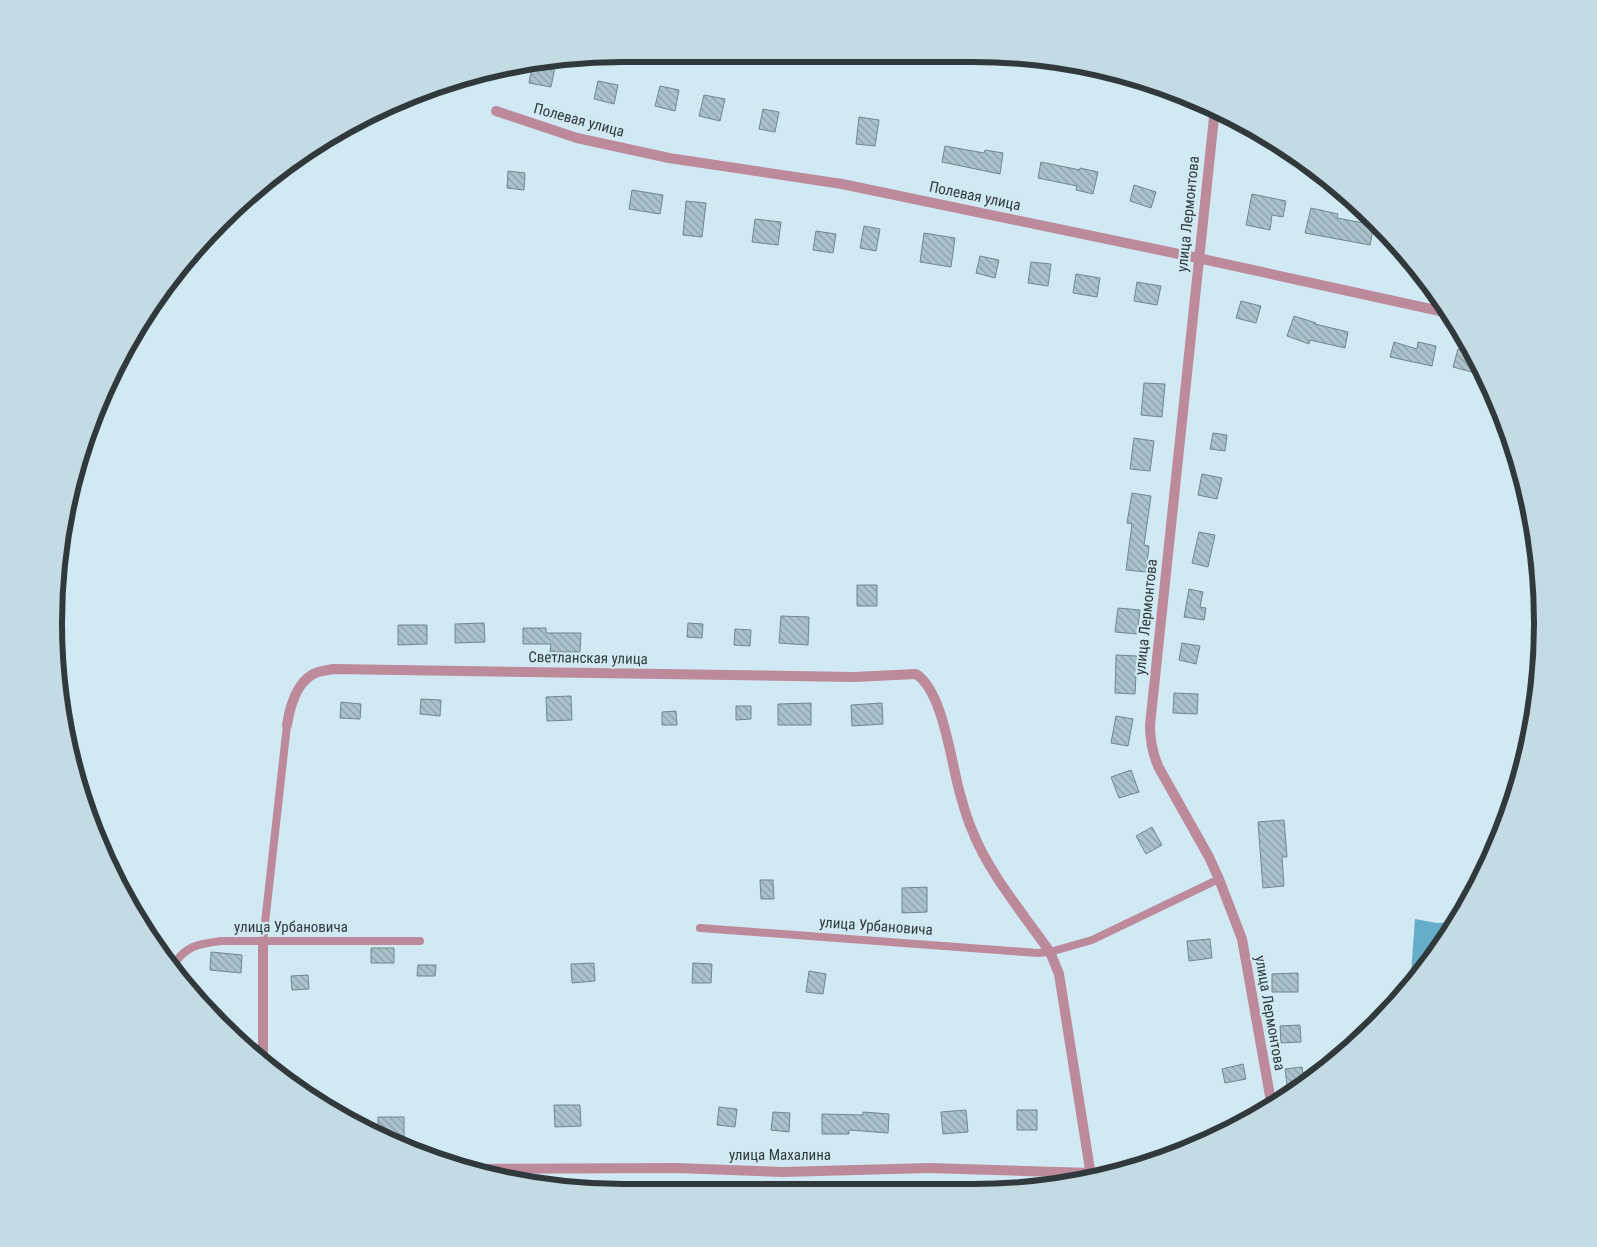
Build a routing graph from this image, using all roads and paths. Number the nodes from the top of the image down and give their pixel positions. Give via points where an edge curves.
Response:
1 (496, 111) dead end
2 (1214, 116) edge
3 (1198, 258) junction
4 (1439, 311) edge
5 (287, 725) joint
6 (1219, 879) junction
7 (700, 928) dead end
8 (263, 941) junction
9 (420, 941) dead end
10 (1050, 952) junction
11 (176, 962) edge
12 (263, 1053) edge
13 (1271, 1099) edge
14 (494, 1169) edge
15 (1091, 1172) edge
16 (1084, 1174) edge

1 - 3 street, Полевая улица via 577,138 669,158 842,184
2 - 3 street, улица Лермонтова
3 - 4 street, Полевая улица
3 - 6 street, улица Лермонтова via 1150,739 1152,754
5 - 8 lane
5 - 10 street, Светланская улица via 296,694 304,681 316,673 333,670 854,677 916,674 929,687 936,702 972,831 1000,881
6 - 10 lane, улица Урбановича via 1092,940
6 - 13 street, улица Лермонтова via 1242,939
7 - 10 lane, улица Урбановича
8 - 9 lane, улица Урбановича
8 - 11 lane, улица Урбановича via 202,943 189,948
8 - 12 street
10 - 15 street via 1059,974
14 - 16 street, улица Махалина via 676,1168 783,1172 929,1168

